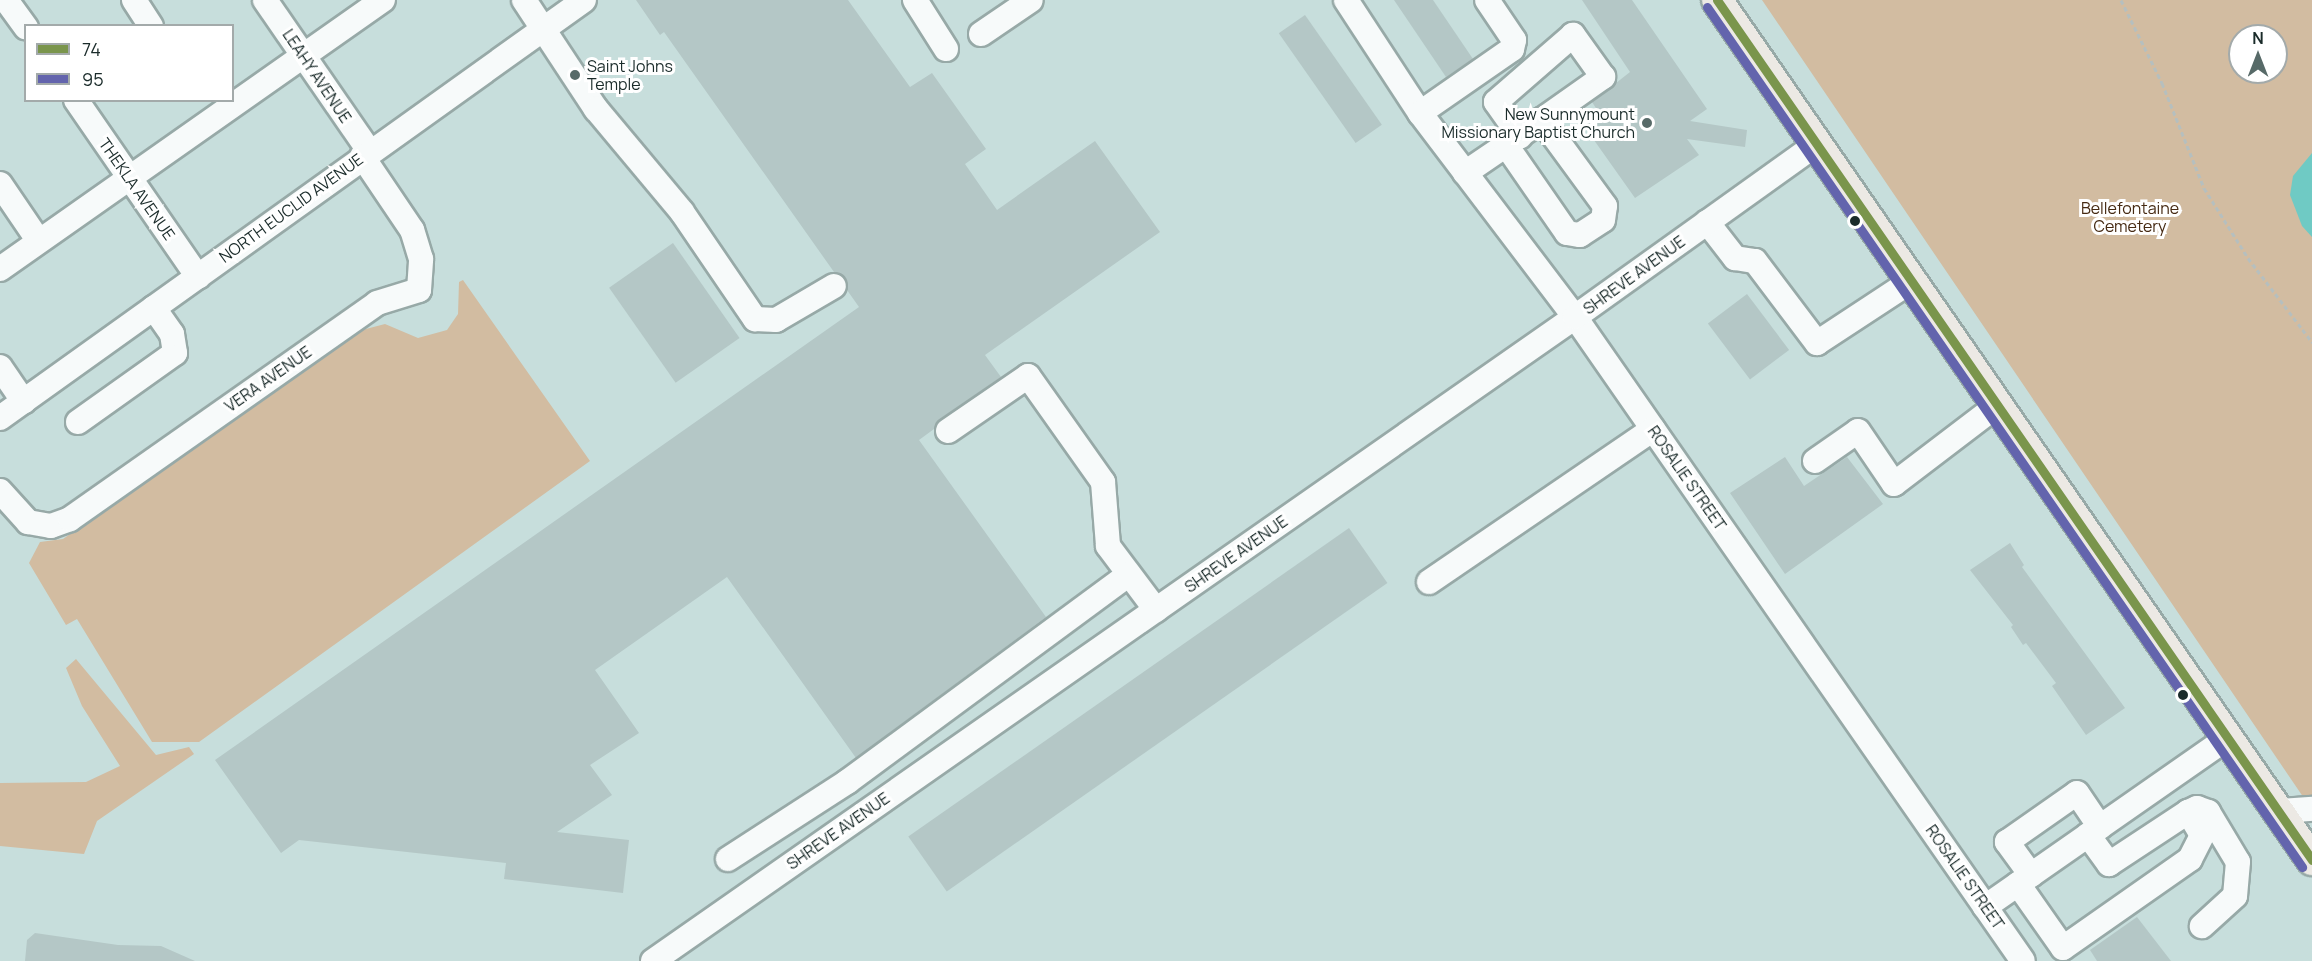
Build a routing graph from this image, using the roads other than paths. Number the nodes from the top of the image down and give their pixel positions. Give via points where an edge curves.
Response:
1 (6, 0) edge
2 (134, 0) edge
3 (265, 0) edge
4 (382, 0) edge
5 (524, 0) edge
6 (584, 0) edge
7 (915, 0) edge
8 (1031, 0) edge
9 (1346, 0) edge
10 (1487, 0) edge
11 (1717, 0) edge
12 (150, 24) edge
13 (24, 25) edge
14 (543, 28) junction
15 (981, 34) dead end
16 (946, 49) dead end
17 (304, 56) junction
18 (234, 95) edge
19 (77, 102) edge
20 (208, 109) edge
21 (1420, 113) junction
22 (1542, 120) junction
23 (1513, 141) junction
24 (1818, 143) junction
25 (366, 154) junction
26 (1465, 173) junction
27 (128, 176) junction
28 (0, 184) edge
29 (1707, 222) junction
30 (38, 240) junction
31 (0, 268) edge
32 (198, 277) junction
33 (1913, 280) junction
34 (834, 286) dead end
35 (154, 308) junction
36 (1575, 317) junction
37 (0, 367) edge
38 (24, 402) junction
39 (1999, 404) junction
40 (0, 418) edge
41 (78, 422) dead end
42 (1653, 429) junction
43 (948, 431) dead end
44 (1815, 461) dead end
45 (0, 491) edge
46 (1129, 574) junction
47 (1429, 582) dead end
48 (1156, 610) junction
49 (2229, 736) junction
50 (2312, 810) edge
51 (2281, 811) junction
52 (2188, 812) junction
53 (2094, 831) junction
54 (728, 859) dead end
55 (2312, 860) edge
56 (2024, 879) junction
57 (1985, 907) junction
58 (2202, 926) dead end
59 (653, 961) edge
60 (2023, 961) edge

1 - 13 street
2 - 12 street
3 - 17 street, LEAHY AVENUE
4 - 17 street
5 - 14 street
6 - 14 street, NORTH EUCLID AVENUE
7 - 16 street
8 - 15 street
9 - 21 street, ROSALIE STREET
10 - 21 street via 1515,40 1512,49
11 - 24 main road
14 - 25 street, NORTH EUCLID AVENUE
14 - 34 street via 596,109 682,212 755,319 776,320
17 - 18 street
17 - 25 street, LEAHY AVENUE
19 - 27 street, THEKLA AVENUE
20 - 27 street
21 - 26 street, ROSALIE STREET
22 - 23 street
22 - 23 street via 1605,206 1603,220 1580,235 1567,233
22 - 23 street via 1603,77 1573,35 1496,102
23 - 26 street
24 - 29 street, SHREVE AVENUE
24 - 33 main road
25 - 32 street, NORTH EUCLID AVENUE
25 - 45 street, VERA AVENUE via 412,230 421,259 419,290 377,303 70,519 51,525 28,522
26 - 36 street, ROSALIE STREET
27 - 30 street
27 - 32 street, THEKLA AVENUE
28 - 30 street
29 - 33 street via 1735,258 1755,261 1817,343
29 - 36 street, SHREVE AVENUE
30 - 31 street
32 - 35 street, NORTH EUCLID AVENUE
33 - 39 main road
35 - 38 street, NORTH EUCLID AVENUE
35 - 41 street via 172,334 175,353
36 - 42 street, ROSALIE STREET
36 - 48 street, SHREVE AVENUE
37 - 38 street
38 - 40 street, NORTH EUCLID AVENUE
39 - 44 street via 1894,484 1858,431
39 - 49 main road
42 - 47 street
42 - 57 street, ROSALIE STREET
43 - 46 street via 1028,376 1103,482 1108,546
46 - 48 street
46 - 54 street via 847,782
48 - 59 street, SHREVE AVENUE
49 - 51 main road
49 - 53 street
50 - 51 street
51 - 55 main road
52 - 53 street via 2109,864
52 - 56 street via 2202,835 2190,859 2063,948
52 - 58 street via 2197,808 2208,812 2238,862 2235,897
53 - 56 street
53 - 56 street via 2077,793 2007,842
56 - 57 street
57 - 60 street, ROSALIE STREET

